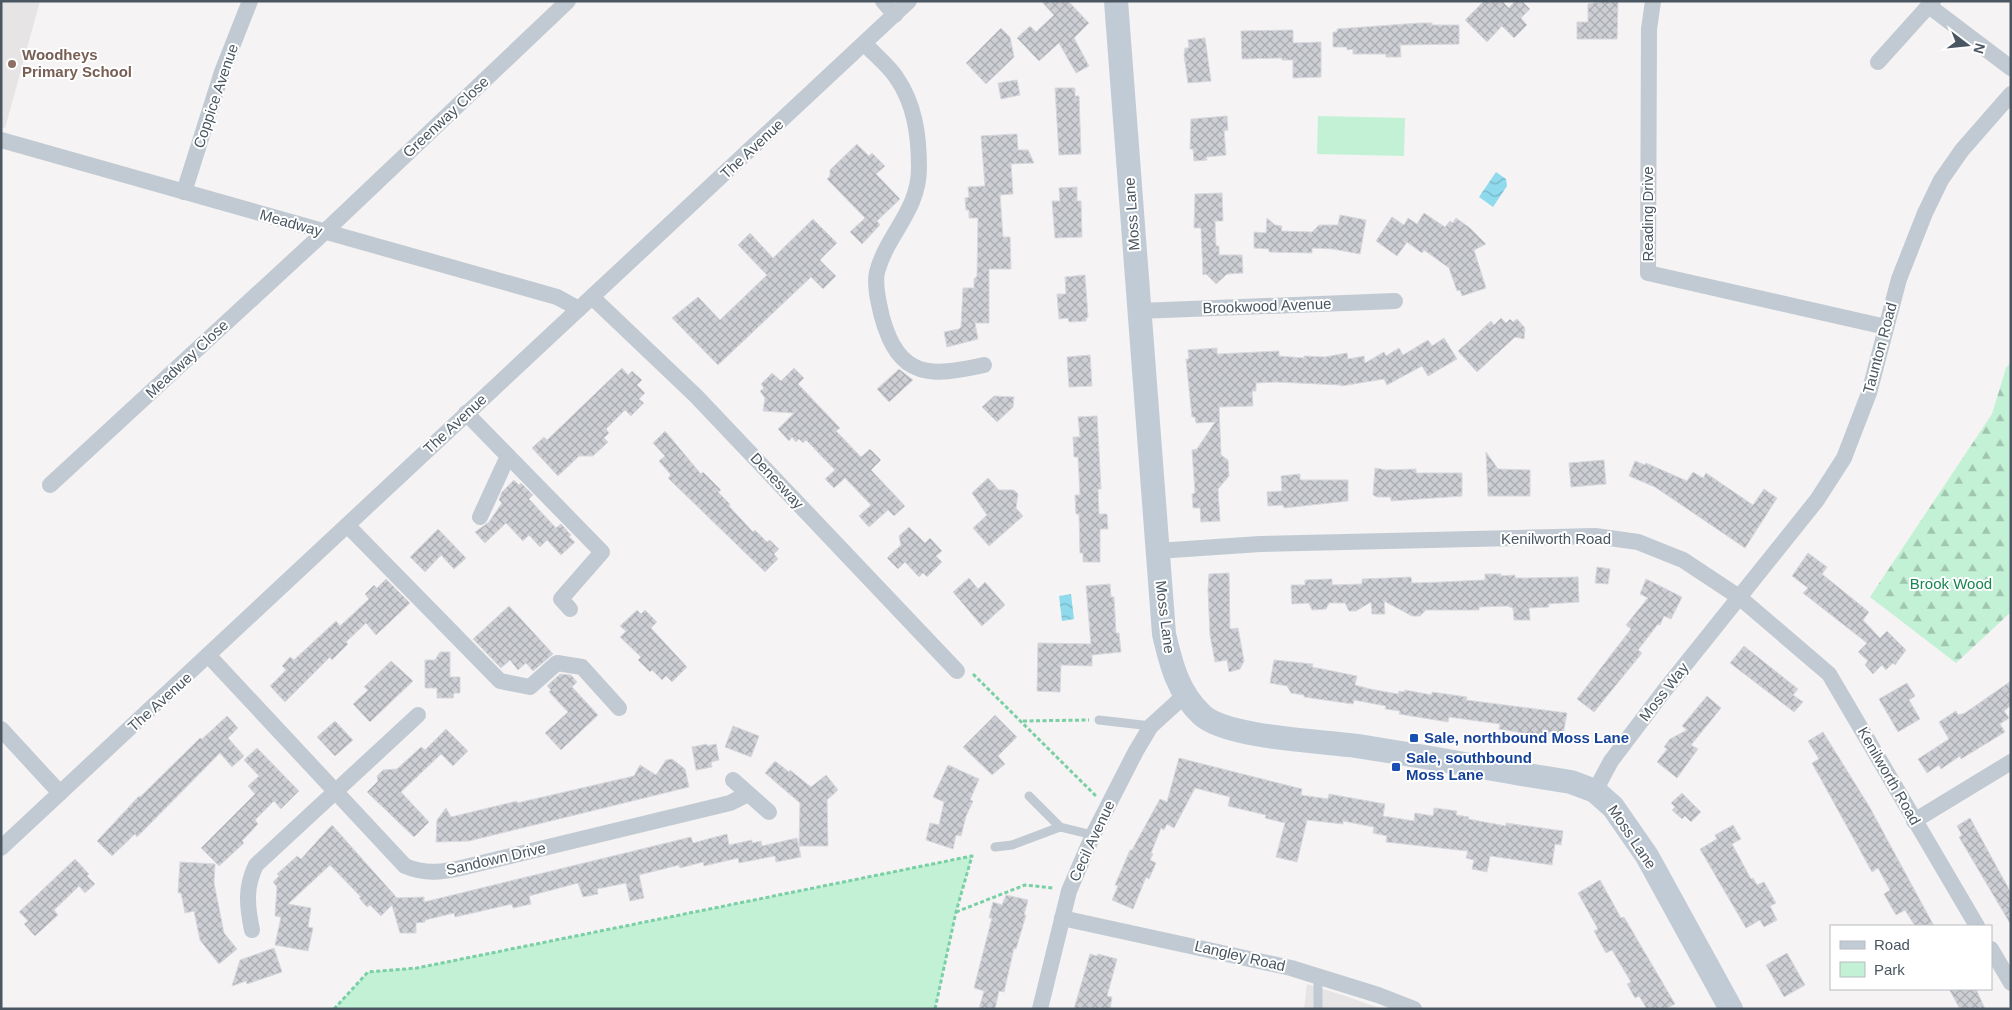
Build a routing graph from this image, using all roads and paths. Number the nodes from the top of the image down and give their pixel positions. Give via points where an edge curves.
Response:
1 (250, 1) edge
2 (568, 1) edge
3 (883, 1) edge
4 (909, 1) edge
5 (1116, 1) edge
6 (1652, 1) edge
7 (1931, 4) edge
8 (895, 15) junction
9 (865, 44) junction
10 (1878, 62) dead end
11 (2011, 68) edge
12 (2011, 94) edge
13 (1, 140) edge
14 (184, 192) junction
15 (324, 233) junction
16 (592, 297) junction
17 (1394, 301) dead end
18 (579, 309) junction
19 (1139, 311) junction
20 (1886, 327) junction
21 (984, 365) dead end
22 (466, 413) junction
23 (508, 456) junction
24 (50, 484) dead end
25 (480, 517) dead end
26 (348, 526) junction
27 (1157, 552) junction
28 (1739, 597) junction
29 (570, 609) dead end
30 (209, 656) junction
31 (957, 671) joint
32 (1185, 695) junction
33 (619, 708) dead end
34 (418, 715) dead end
35 (1099, 720) joint
36 (1022, 722) junction
37 (1151, 726) junction
38 (1, 729) edge
39 (2011, 762) edge
40 (733, 780) dead end
41 (1596, 791) junction
42 (334, 792) junction
43 (60, 793) junction
44 (748, 794) junction
45 (1029, 796) dead end
46 (1107, 807) junction
47 (768, 812) dead end
48 (1914, 820) junction
49 (1060, 827) junction
50 (1093, 835) junction
51 (995, 847) dead end
52 (1, 848) edge
53 (1069, 891) junction
54 (956, 912) junction
55 (1062, 918) junction
56 (1976, 925) edge
57 (252, 930) dead end
58 (1992, 951) edge
59 (1318, 975) junction
60 (2011, 982) edge
61 (334, 1009) edge
62 (935, 1009) edge
63 (1040, 1009) edge
64 (1318, 1009) edge
65 (1414, 1009) edge
66 (1731, 1009) edge

1 - 14 street, Coppice Avenue via 222,72
2 - 15 street, Greenway Close
3 - 8 street
4 - 8 street, The Avenue
5 - 19 street, Moss Lane
6 - 20 street, Reading Drive via 1649,29 1648,273
7 - 10 street
7 - 11 street
8 - 9 street, The Avenue
9 - 16 street, The Avenue
9 - 21 street via 896,77 911,106 916,126 919,169 912,206 877,273 877,292 886,331 903,360 916,369 943,373
12 - 20 street, Taunton Road via 1962,150 1941,180 1899,279
13 - 14 street, Meadway
14 - 15 street, Meadway
15 - 18 street, Meadway via 557,297
15 - 24 street, Meadway Close
16 - 18 street, The Avenue
16 - 31 street, Denesway via 696,396
17 - 19 street, Brookwood Avenue
18 - 22 street, The Avenue
19 - 27 street, Moss Lane
20 - 28 street, Taunton Road via 1869,393 1844,458 1817,500
22 - 23 street
22 - 26 street, The Avenue
23 - 25 street
23 - 29 street via 602,552 561,599
26 - 30 street, The Avenue
26 - 33 street via 500,681 530,687 557,664 582,667
27 - 28 street, Kenilworth Road via 1260,544 1595,536 1638,542 1664,552 1714,579
27 - 32 street, Moss Lane via 1164,634 1172,667
28 - 41 street, Moss Way via 1611,761
28 - 48 street, Kenilworth Road via 1828,674
30 - 42 street, Sandown Drive
30 - 43 street, The Avenue
31 - 36 path via 970,671
32 - 37 street, Cecil Avenue
32 - 41 street, Moss Lane via 1203,716 1235,729 1571,782
34 - 42 street
35 - 36 path
35 - 37 lane
36 - 46 path
37 - 46 street, Cecil Avenue
38 - 43 street
39 - 48 street
40 - 44 street
41 - 66 street, Moss Lane via 1613,807 1647,856
42 - 44 street, Sandown Drive via 405,866 431,873 730,803
42 - 57 street via 256,865 247,891
43 - 52 street, The Avenue
44 - 47 street
45 - 49 lane
46 - 50 street, Cecil Avenue
48 - 56 street, Kenilworth Road
49 - 50 lane
49 - 51 lane via 1012,845
50 - 53 street, Cecil Avenue
53 - 54 path via 1025,884
53 - 55 street, Cecil Avenue
54 - 61 path via 972,856 417,968 368,972
54 - 62 path
55 - 59 street, Langley Road
55 - 63 street, Cecil Avenue
58 - 60 street
59 - 64 lane
59 - 65 street, Langley Road

